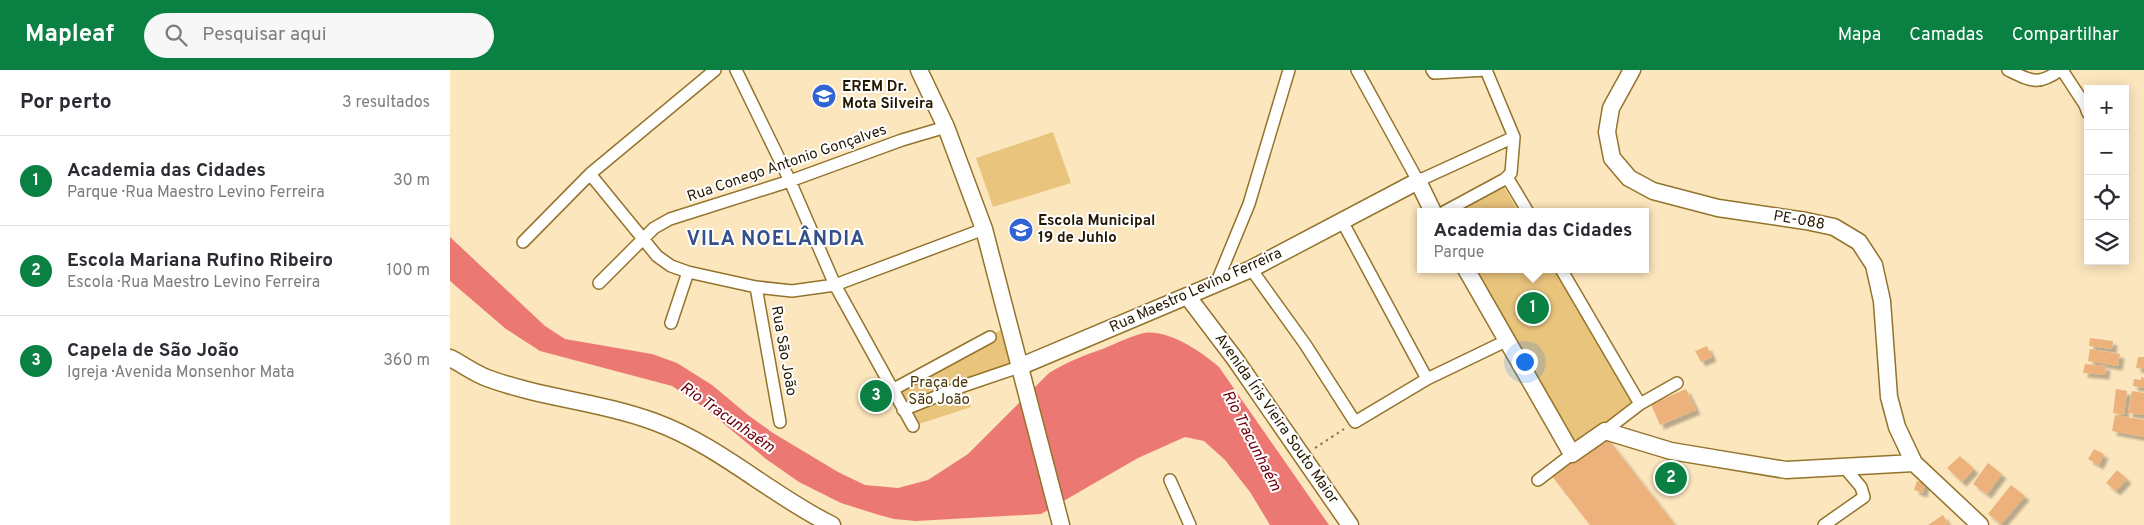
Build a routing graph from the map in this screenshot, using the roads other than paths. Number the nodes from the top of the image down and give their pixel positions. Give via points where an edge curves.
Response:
1 (716, 70) edge
2 (736, 70) edge
3 (919, 70) edge
4 (1289, 70) edge
5 (1357, 70) edge
6 (1432, 70) edge
7 (1632, 70) edge
8 (2008, 70) edge
9 (2061, 70) edge
10 (2084, 105) edge
11 (946, 127) junction
12 (1514, 136) junction
13 (590, 174) junction
14 (1507, 177) junction
15 (790, 181) junction
16 (1418, 181) junction
17 (1431, 208) edge
18 (1451, 208) edge
19 (1526, 208) edge
20 (1342, 221) junction
21 (984, 229) junction
22 (642, 239) junction
23 (523, 242) dead end
24 (1251, 269) junction
25 (688, 272) junction
26 (1468, 273) edge
27 (1563, 273) edge
28 (599, 283) dead end
29 (1216, 284) junction
30 (835, 285) junction
31 (756, 287) junction
32 (1188, 297) junction
33 (671, 323) dead end
34 (990, 337) dead end
35 (1508, 340) junction
36 (450, 358) edge
37 (1020, 372) junction
38 (1427, 379) junction
39 (1678, 383) dead end
40 (892, 390) junction
41 (1640, 404) junction
42 (903, 410) junction
43 (780, 422) dead end
44 (913, 426) dead end
45 (1605, 431) junction
46 (1572, 454) junction
47 (1914, 463) junction
48 (1844, 467) junction
49 (1170, 480) dead end
50 (1538, 480) dead end
51 (1061, 523) edge
52 (1974, 523) edge
53 (832, 525) edge
54 (1190, 525) edge
55 (1350, 525) edge
56 (1824, 525) edge

1 - 13 street
2 - 15 street
3 - 11 street
4 - 29 street via 1249,204
5 - 16 street
6 - 12 street via 1434,73 1486,70
7 - 47 street, PE-088 via 1611,108 1607,132 1612,158 1629,178 1653,191 1718,208 1834,228 1859,242 1874,265 1882,301 1889,397 1897,427
8 - 9 street via 2038,82
9 - 10 street
11 - 15 street, Rua Conego Antonio Gonçalves
11 - 21 street
12 - 14 street via 1513,165
12 - 16 street
13 - 22 street
13 - 23 street
14 - 18 street
14 - 19 street
15 - 22 street, Rua Conego Antonio Gonçalves via 670,219
15 - 30 street
16 - 17 street
16 - 20 street, Rua Maestro Levino Ferreira
20 - 24 street, Rua Maestro Levino Ferreira
20 - 38 street
21 - 30 street
21 - 37 street
22 - 25 street via 657,256
22 - 28 street, Rua Conego Antonio Gonçalves
24 - 29 street, Rua Maestro Levino Ferreira
24 - 38 street via 1355,422
25 - 31 street
25 - 33 street
26 - 35 street
27 - 41 street
29 - 32 street, Rua Maestro Levino Ferreira
30 - 31 street via 783,292
30 - 40 street
31 - 43 street, Rua São João
32 - 37 street, Rua Maestro Levino Ferreira
32 - 55 street, Avenida Íris Vieira Souto Maior
34 - 40 street
35 - 38 street
35 - 46 street
36 - 53 street via 485,377 524,390 615,410 684,434 808,514
37 - 42 street via 963,386
37 - 51 street
39 - 41 street
40 - 42 street
41 - 45 street
42 - 44 street
45 - 46 street
45 - 48 street via 1671,451 1736,463 1786,470
46 - 50 street
47 - 48 street
47 - 52 street, PE-088
48 - 56 street via 1864,497
49 - 54 street

